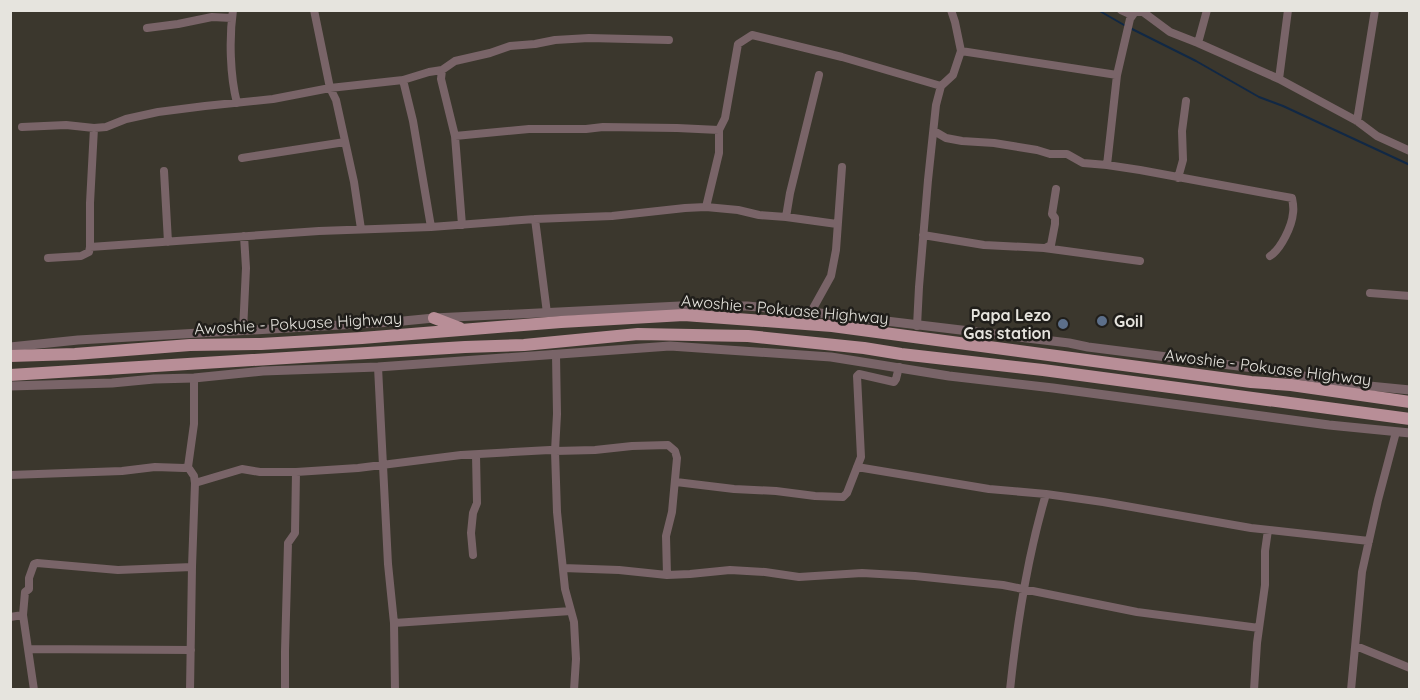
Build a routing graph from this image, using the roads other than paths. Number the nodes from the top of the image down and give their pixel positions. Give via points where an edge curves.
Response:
1 (315, 10) edge
2 (951, 10) edge
3 (958, 10) edge
4 (1121, 10) edge
5 (1207, 10) edge
6 (1288, 10) edge
7 (1375, 10) edge
8 (1136, 13) edge
9 (232, 14) edge
10 (955, 22) junction
11 (147, 28) dead end
12 (669, 40) dead end
13 (1198, 43) junction
14 (961, 51) junction
15 (442, 70) junction
16 (819, 75) dead end
17 (1117, 75) junction
18 (1279, 79) junction
19 (403, 80) junction
20 (941, 86) junction
21 (330, 88) junction
22 (1186, 101) dead end
23 (237, 103) junction
24 (1356, 121) junction
25 (22, 127) dead end
26 (94, 128) junction
27 (719, 130) junction
28 (934, 132) junction
29 (455, 136) junction
30 (345, 142) junction
31 (1410, 151) edge
32 (242, 158) dead end
33 (1107, 165) junction
34 (842, 167) dead end
35 (164, 171) dead end
36 (1178, 178) junction
37 (1056, 189) dead end
38 (706, 207) junction
39 (786, 217) junction
40 (535, 219) junction
41 (837, 224) junction
42 (462, 225) junction
43 (431, 227) junction
44 (361, 229) junction
45 (923, 235) junction
46 (244, 236) junction
47 (168, 242) junction
48 (90, 247) junction
49 (1044, 248) junction
50 (1270, 256) dead end
51 (48, 258) dead end
52 (1140, 261) dead end
53 (1370, 293) dead end
54 (1410, 296) edge
55 (812, 312) junction
56 (547, 313) junction
57 (434, 318) junction
58 (917, 326) junction
59 (464, 329) junction
60 (243, 331) junction
61 (872, 332) junction
62 (10, 347) edge
63 (864, 348) junction
64 (556, 355) junction
65 (10, 356) edge
66 (378, 367) junction
67 (899, 367) junction
68 (10, 375) edge
69 (194, 378) junction
70 (1291, 385) junction
71 (10, 386) edge
72 (1410, 390) edge
73 (1410, 402) edge
74 (1285, 403) junction
75 (1410, 419) edge
76 (1396, 432) junction
77 (1410, 433) edge
78 (555, 451) junction
79 (476, 455) junction
80 (384, 464) junction
81 (188, 467) junction
82 (857, 467) junction
83 (296, 472) junction
84 (10, 474) edge
85 (676, 482) junction
86 (195, 483) junction
87 (1046, 494) junction
88 (1268, 530) junction
89 (1369, 541) junction
90 (473, 555) dead end
91 (192, 567) junction
92 (563, 568) junction
93 (667, 575) junction
94 (1024, 590) junction
95 (571, 611) junction
96 (23, 615) junction
97 (10, 617) edge
98 (394, 623) junction
99 (1259, 628) junction
100 (1356, 646) junction
101 (29, 649) junction
102 (191, 650) junction
103 (1410, 668) edge
104 (34, 690) edge
105 (190, 690) edge
106 (285, 690) edge
107 (395, 690) edge
108 (574, 690) edge
109 (1010, 690) edge
110 (1254, 690) edge
111 (1351, 690) edge

1 - 21 street
2 - 10 street
3 - 10 street
4 - 8 street
5 - 13 street
6 - 18 street
7 - 24 street
8 - 13 street via 1143,12 1170,32
8 - 17 street via 1130,19
9 - 11 street
9 - 23 street via 233,90
10 - 14 street
12 - 15 street via 555,40 455,61
13 - 18 street
14 - 17 street
14 - 20 street via 953,75
15 - 19 street
15 - 29 street
16 - 39 street
17 - 33 street
18 - 24 street
19 - 21 street
19 - 43 street
20 - 27 street via 752,35 738,44 725,118
20 - 28 street
21 - 23 street
21 - 30 street
22 - 36 street via 1183,160
23 - 26 street via 158,112
24 - 31 street
25 - 26 street
26 - 48 street
27 - 29 street via 529,129
27 - 38 street via 719,153
28 - 33 street via 946,138 1067,154 1083,163
28 - 45 street
29 - 42 street
30 - 32 street
30 - 44 street
33 - 36 street
34 - 41 street
35 - 47 street
36 - 50 street via 1292,198 1292,221 1277,251
37 - 49 street via 1053,240
38 - 39 street
38 - 40 street
39 - 41 street
40 - 42 street
40 - 56 street
41 - 55 street via 831,276
42 - 43 street
43 - 44 street
44 - 46 street
45 - 49 street via 984,245
45 - 58 street
46 - 47 street
46 - 60 street
47 - 48 street
48 - 51 street via 90,252 81,256
49 - 52 street
53 - 54 street
55 - 56 street via 747,306 680,306
55 - 58 street
56 - 57 street
57 - 59 main road
57 - 60 street
58 - 72 street
59 - 61 main road, Awoshie - Pokuase Highway via 684,315
59 - 65 main road, Awoshie - Pokuase Highway
60 - 62 street
61 - 63 main road
61 - 70 main road, Awoshie - Pokuase Highway
63 - 68 main road, Awoshie - Pokuase Highway via 748,336 638,334 524,345
63 - 74 main road, Awoshie - Pokuase Highway
64 - 66 street
64 - 67 street via 670,346 831,357
64 - 78 street
66 - 69 street
66 - 80 street
67 - 76 street
67 - 82 street via 894,382 857,376 861,457
69 - 71 street
69 - 81 street via 194,424
70 - 73 main road, Awoshie - Pokuase Highway
70 - 74 main road
74 - 75 main road, Awoshie - Pokuase Highway
76 - 77 street
76 - 89 street
78 - 79 street
78 - 85 street via 668,445 675,451
78 - 92 street
79 - 80 street
79 - 90 street
80 - 83 street
80 - 98 street
81 - 84 street
81 - 86 street
82 - 85 street via 843,497
82 - 87 street via 989,489
83 - 86 street via 242,469
83 - 106 street via 295,533 288,543
85 - 93 street via 666,536
86 - 91 street
87 - 88 street
87 - 94 street
88 - 89 street
88 - 99 street
89 - 100 street via 1362,572
91 - 96 street via 118,570 37,563 32,566 29,589 25,592
91 - 102 street
92 - 93 street
92 - 95 street
93 - 94 street via 729,570 799,578 873,574
94 - 99 street via 1137,612
94 - 109 street
95 - 98 street
95 - 108 street via 576,659
96 - 97 street
96 - 101 street
98 - 107 street
99 - 110 street
100 - 103 street
100 - 111 street
101 - 102 street
101 - 104 street
102 - 105 street

